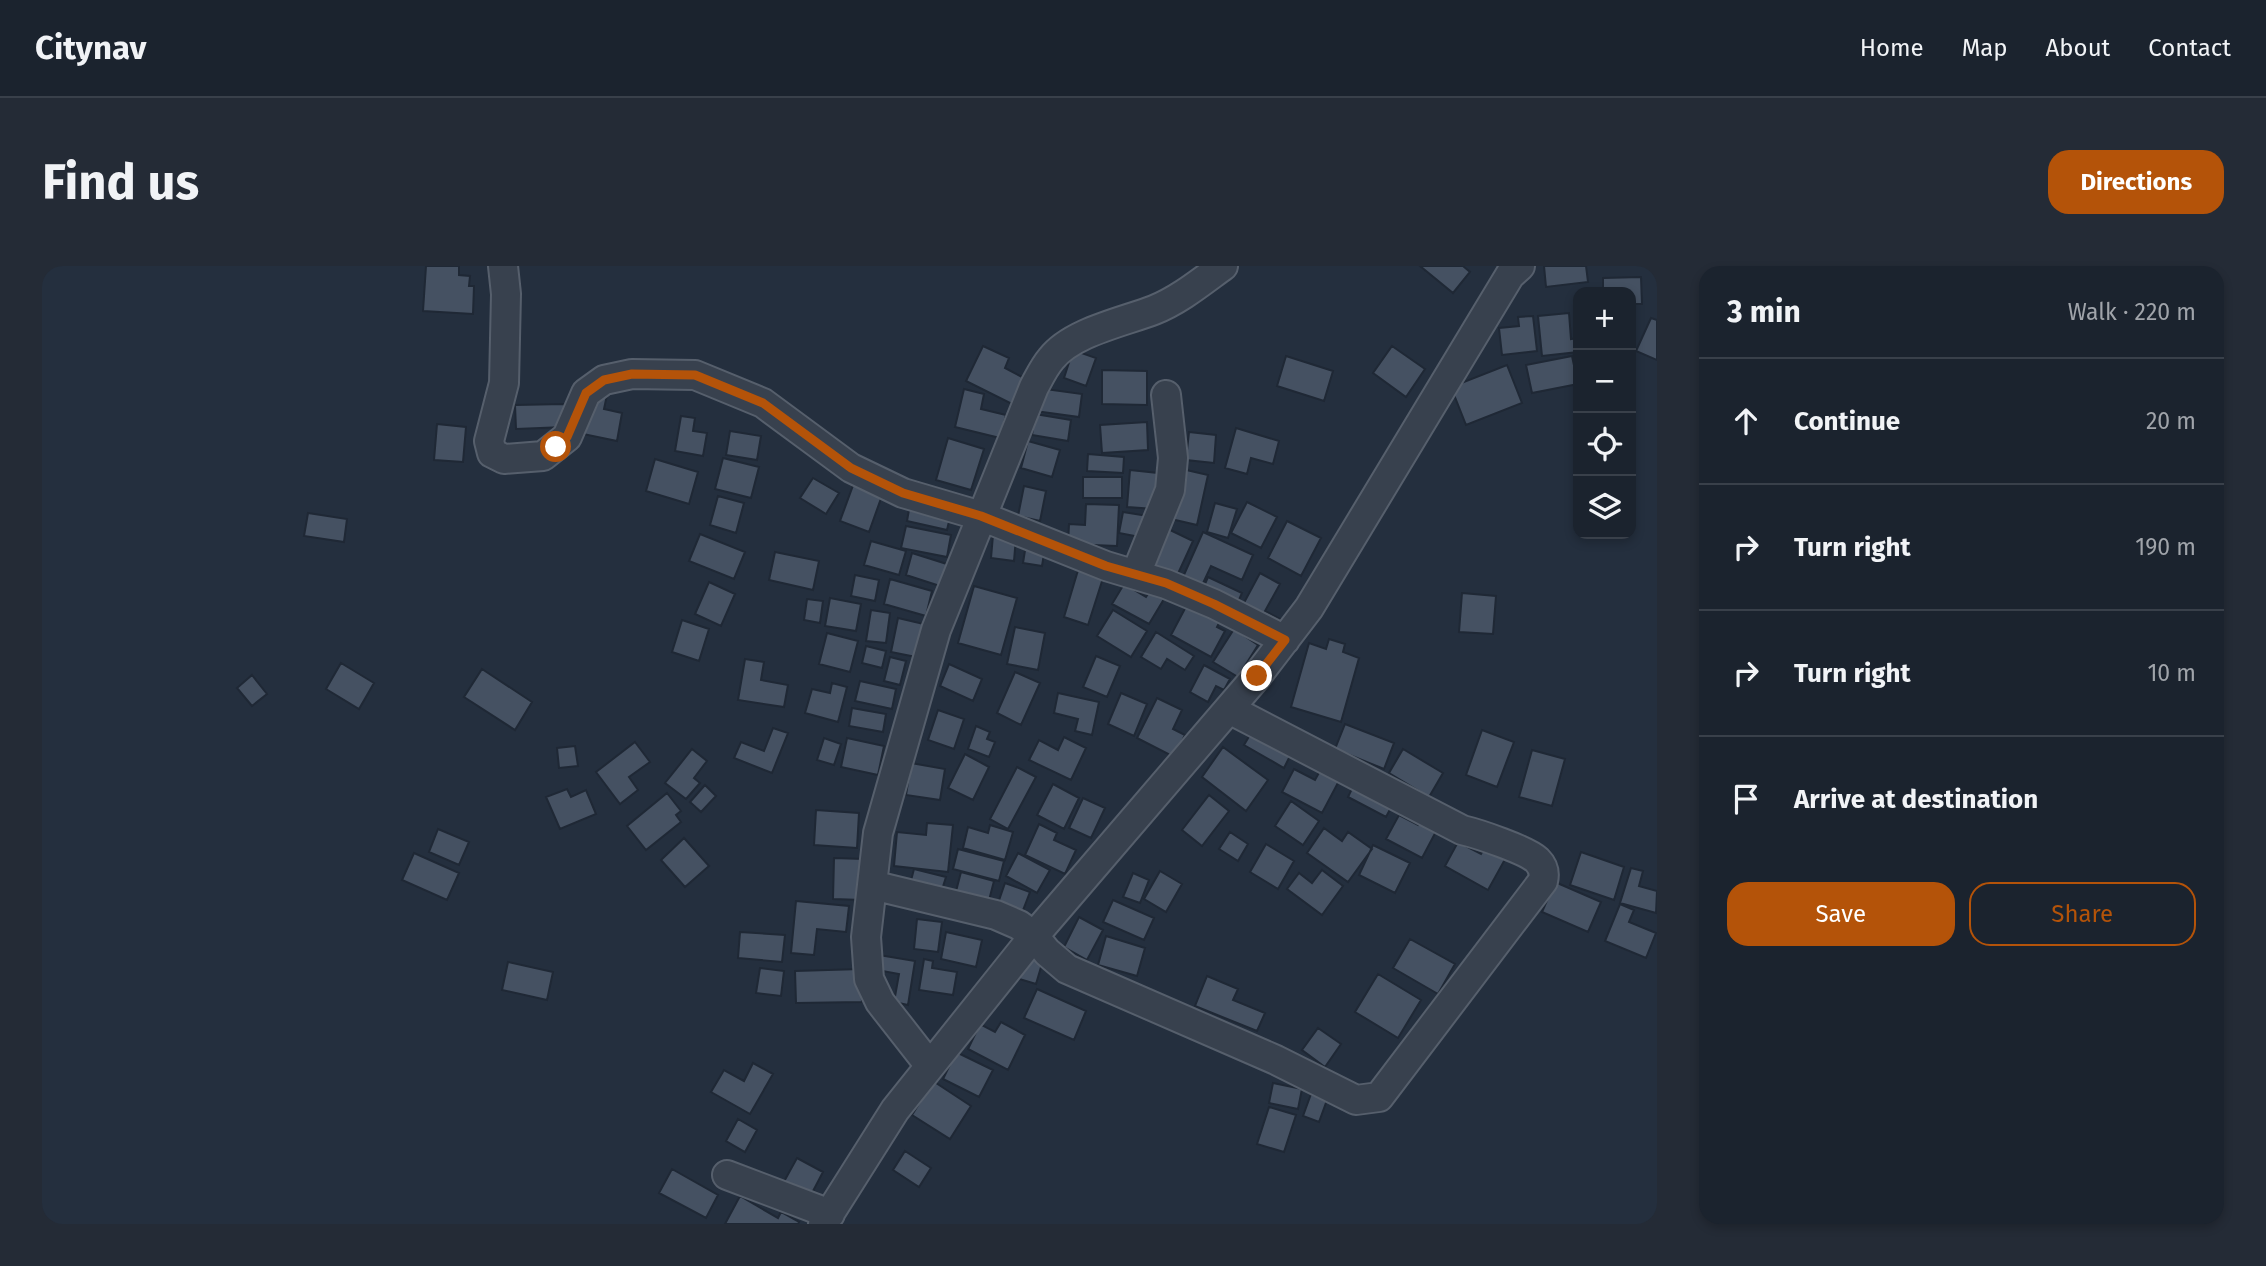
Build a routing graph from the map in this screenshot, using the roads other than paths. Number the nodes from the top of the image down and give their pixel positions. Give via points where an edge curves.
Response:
1 (503, 266) edge
2 (1223, 266) edge
3 (1520, 266) edge
4 (1166, 395) dead end
5 (981, 516) junction
6 (1136, 574) junction
7 (1285, 640) junction
8 (1229, 709) junction
9 (872, 885) junction
10 (1034, 936) junction
11 (930, 1066) junction
12 (727, 1175) dead end
13 (827, 1219) edge

1 - 5 street via 504,383 489,441 492,453 503,459 543,456 556,447 567,437 586,393 604,380 632,374 695,375 763,403 851,468 903,493
2 - 5 street via 1184,295 1077,339 1052,357 1034,387
3 - 7 street via 1510,275 1310,608
4 - 6 street via 1173,458 1170,491
5 - 6 street
5 - 9 street via 936,630 878,833
6 - 7 street via 1214,604
7 - 8 street
8 - 10 street
8 - 10 street via 1462,830 1536,859 1545,875 1379,1097 1356,1100 1067,969
9 - 10 street via 996,915
9 - 11 street via 866,937 869,979 880,1002
10 - 11 street
11 - 13 street via 895,1110
12 - 13 street

